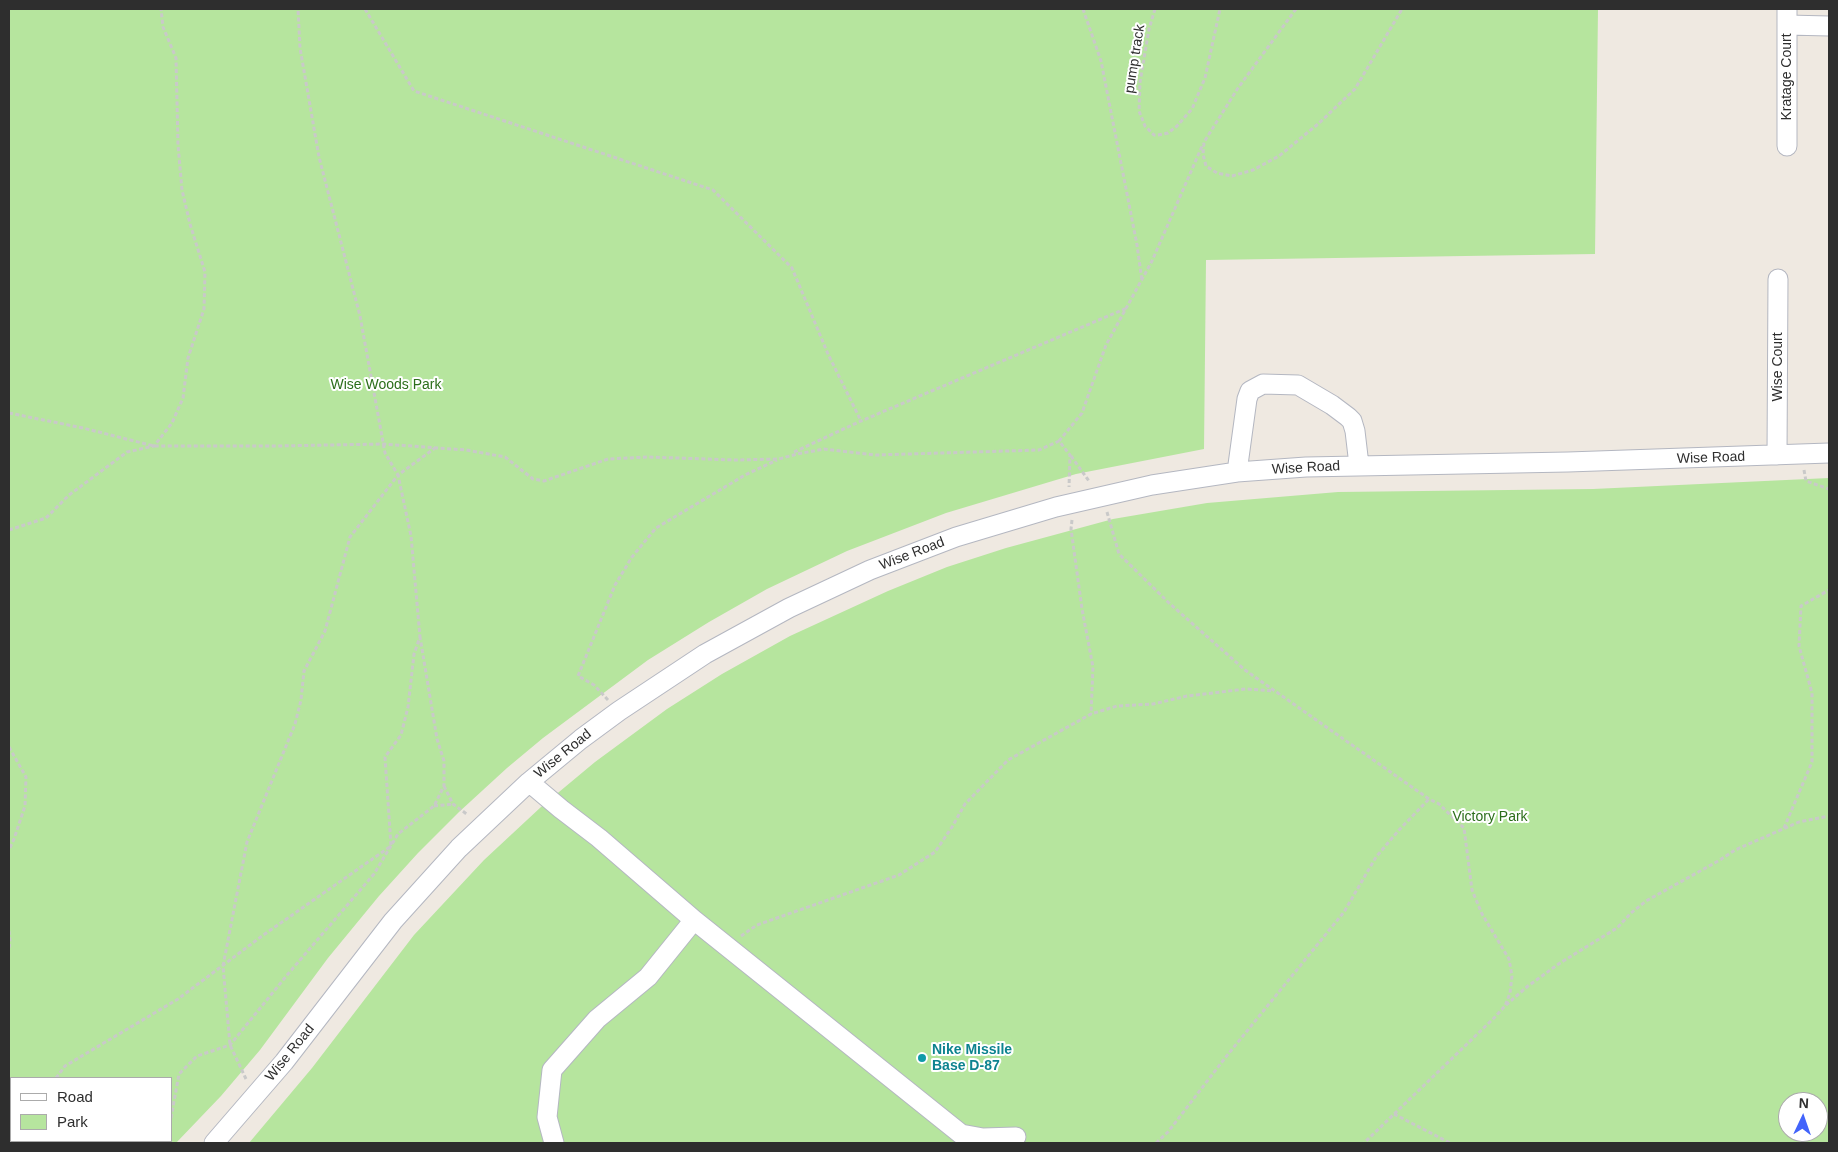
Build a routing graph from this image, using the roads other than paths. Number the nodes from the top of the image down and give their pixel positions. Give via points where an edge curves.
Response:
1 (1787, 17) edge
2 (1829, 26) edge
3 (1786, 146) dead end
4 (1778, 279) dead end
5 (1829, 453) edge
6 (1777, 455) junction
7 (1359, 465) junction
8 (1237, 472) junction
9 (529, 782) junction
10 (694, 920) junction
11 (1016, 1137) dead end
12 (214, 1143) edge
13 (554, 1143) edge

1 - 2 street
1 - 3 street, Kratage Court
4 - 6 street, Wise Court
5 - 6 street, Wise Road
6 - 7 street, Wise Road
7 - 8 street, Wise Road
7 - 8 street via 1355,431 1348,417 1298,385 1262,384 1250,391 1247,399
8 - 9 street, Wise Road via 1074,502 1009,520 870,570 755,625 705,654 619,711
9 - 10 street
9 - 12 street, Wise Road via 442,866 394,921 255,1097
10 - 11 street via 961,1134 983,1138
10 - 13 street via 648,977 597,1019 552,1070 547,1117

